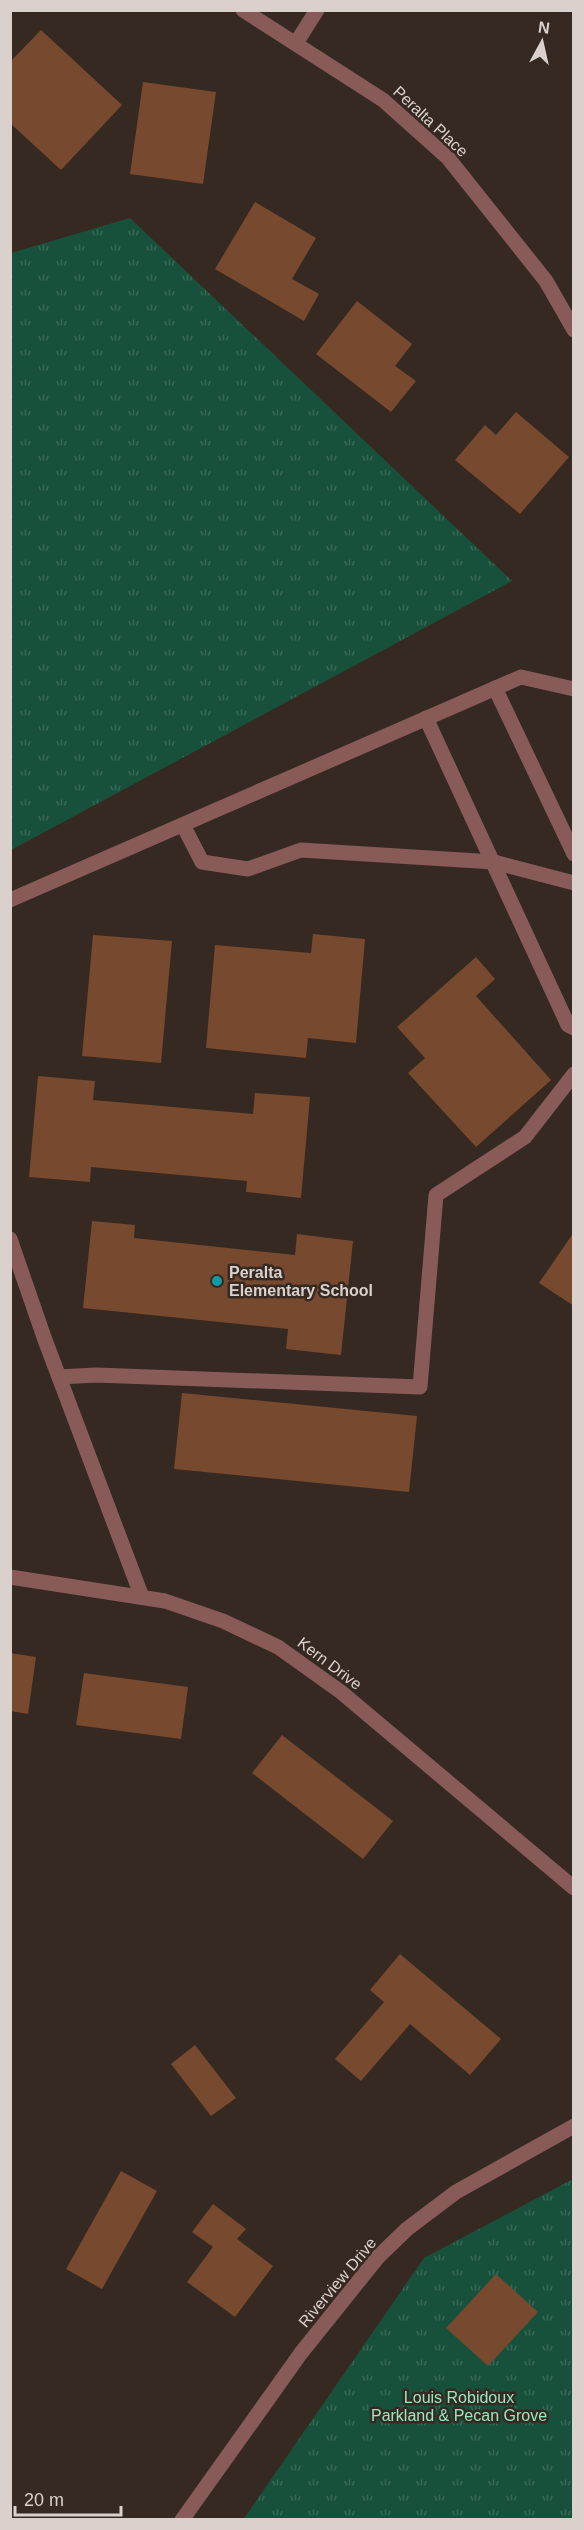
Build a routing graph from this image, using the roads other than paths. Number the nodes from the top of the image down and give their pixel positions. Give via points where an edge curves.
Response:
1 (243, 10) edge
2 (316, 10) edge
3 (296, 43) junction
4 (573, 330) edge
5 (495, 688) junction
6 (573, 689) edge
7 (426, 718) junction
8 (183, 825) junction
9 (573, 854) edge
10 (494, 861) junction
11 (573, 883) edge
12 (10, 900) edge
13 (573, 1028) edge
14 (573, 1074) edge
15 (10, 1239) edge
16 (59, 1377) junction
17 (10, 1577) edge
18 (142, 1597) junction
19 (573, 1888) edge
20 (573, 2126) edge
21 (182, 2520) edge

1 - 3 street, Peralta Place
2 - 3 street
3 - 4 street, Peralta Place via 383,100 448,158 546,281
5 - 6 street via 521,677
5 - 7 street
5 - 9 street
7 - 8 street
7 - 10 street
8 - 10 street via 202,862 248,869 301,850
8 - 12 street
10 - 11 street
10 - 13 street via 568,1025
14 - 16 street via 525,1137 436,1195 420,1387 96,1375
15 - 16 street
16 - 18 street
17 - 18 street, Kern Drive
18 - 19 street, Kern Drive via 223,1621 278,1647 341,1692
20 - 21 street, Riverview Drive via 456,2192 378,2257 301,2353

